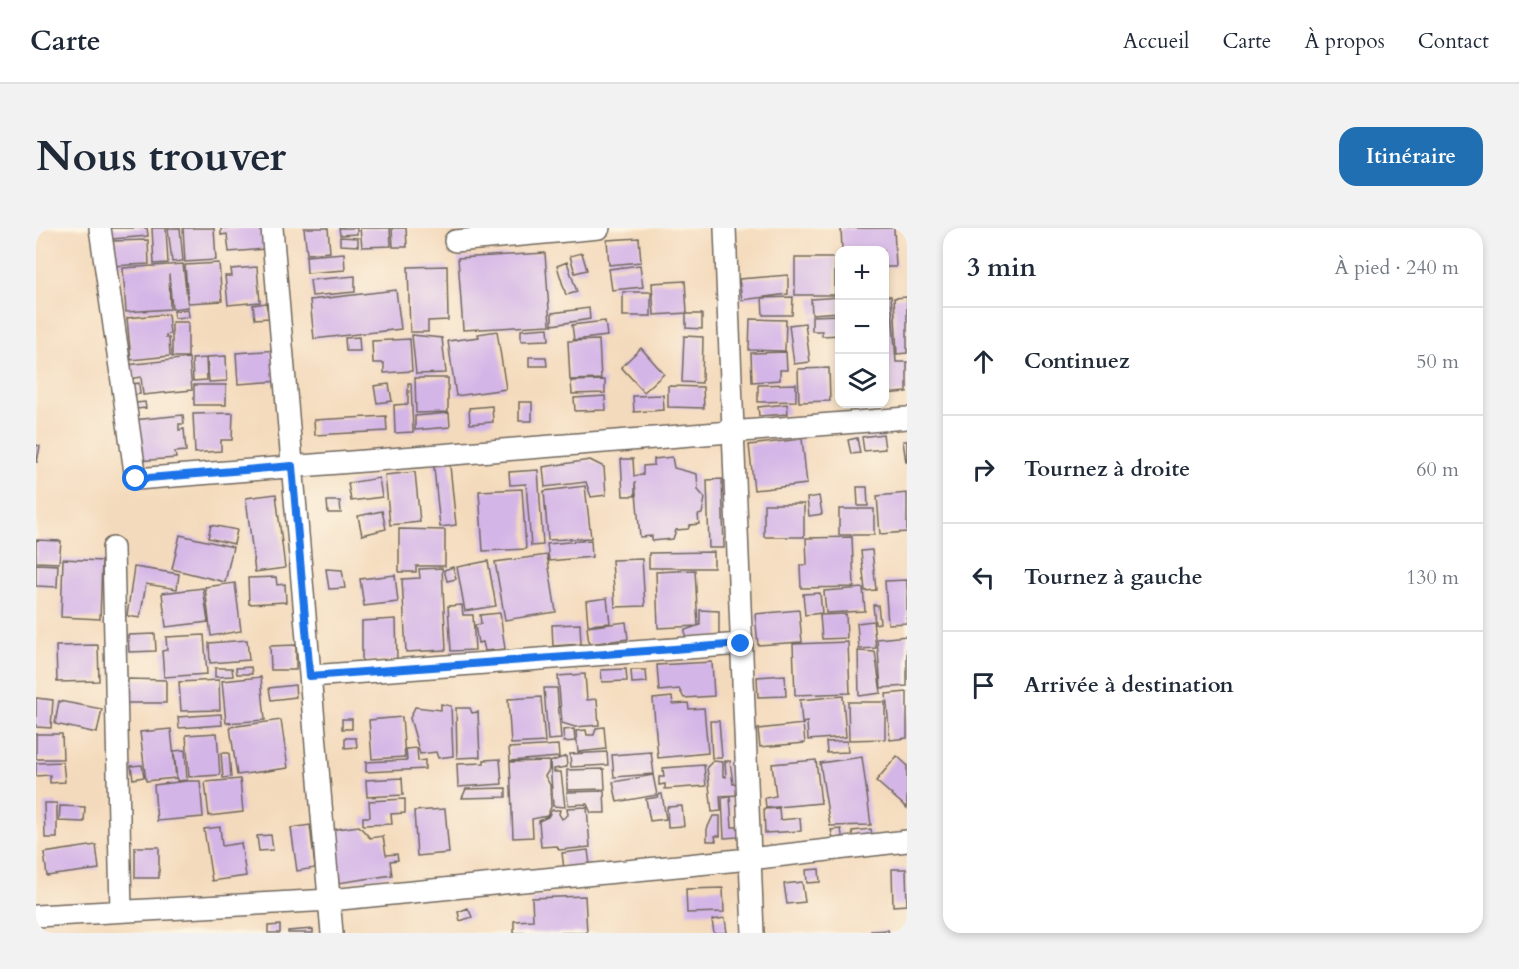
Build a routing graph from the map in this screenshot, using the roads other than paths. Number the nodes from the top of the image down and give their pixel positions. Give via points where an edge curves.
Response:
1 (100, 228) edge
2 (272, 228) edge
3 (599, 228) edge
4 (725, 228) edge
5 (455, 241) dead end
6 (907, 418) edge
7 (733, 431) junction
8 (292, 466) junction
9 (113, 548) dead end
10 (741, 644) junction
11 (310, 676) junction
12 (907, 841) edge
13 (749, 859) junction
14 (330, 900) junction
15 (122, 911) junction
16 (36, 916) edge
17 (332, 933) edge
18 (753, 933) edge

1 - 8 street via 136,479
2 - 8 street
3 - 5 street
4 - 7 street
6 - 7 street
7 - 8 street
7 - 10 street
8 - 11 street
9 - 15 street
10 - 11 street
10 - 13 street
11 - 14 street
12 - 13 street
13 - 14 street
13 - 18 street
14 - 15 street
14 - 17 street
15 - 16 street

